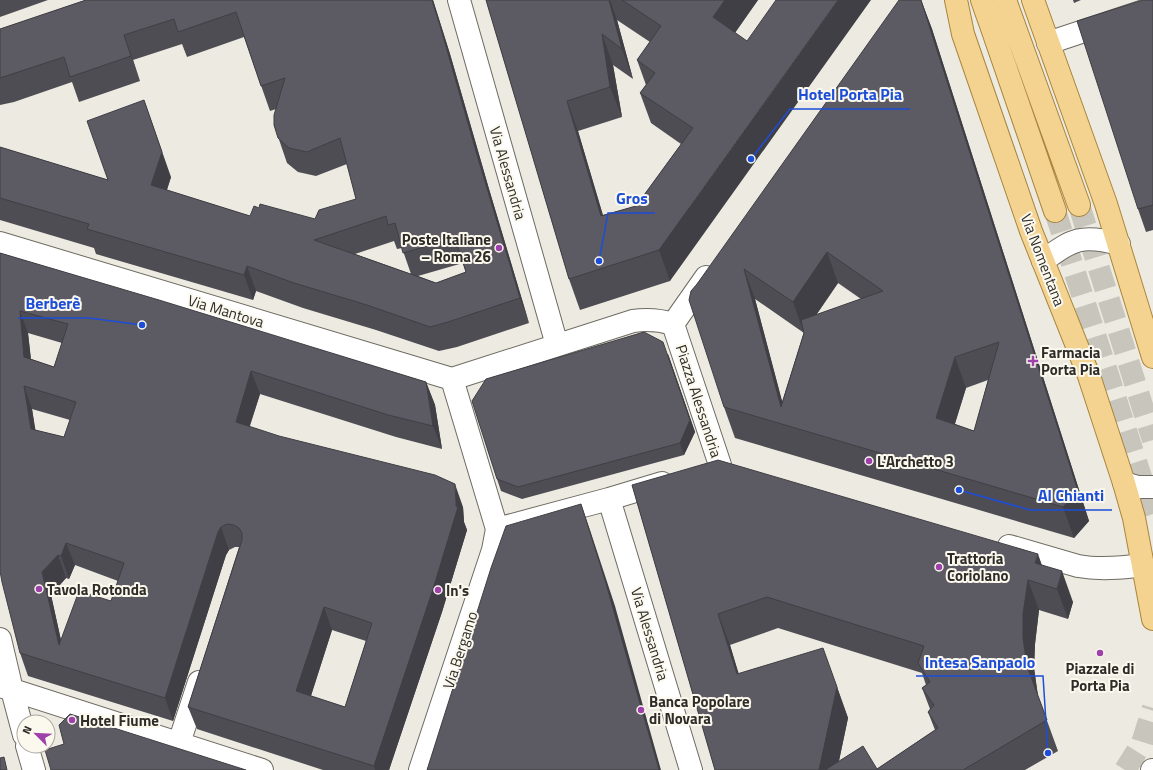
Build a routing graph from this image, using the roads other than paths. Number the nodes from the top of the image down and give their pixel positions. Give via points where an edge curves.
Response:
1 (459, 0) edge
2 (956, 0) edge
3 (982, 0) edge
4 (1005, 0) edge
5 (1033, 0) edge
6 (1153, 8) edge
7 (1048, 43) junction
8 (1079, 205) tunnel mouth
9 (1055, 211) tunnel mouth
10 (0, 243) edge
11 (1119, 244) junction
12 (718, 261) edge
13 (1043, 261) junction
14 (673, 324) junction
15 (557, 345) junction
16 (1153, 357) edge
17 (452, 379) junction
18 (1124, 483) junction
19 (1153, 487) edge
20 (609, 499) junction
21 (497, 529) junction
22 (987, 540) edge
23 (1143, 565) junction
24 (1153, 620) edge
25 (0, 639) edge
26 (205, 662) edge
27 (6, 688) edge
28 (16, 714) edge
29 (179, 743) junction
30 (29, 754) edge
31 (34, 770) edge
32 (262, 770) edge
33 (420, 770) edge
34 (691, 770) edge

1 - 15 street, Via Alessandria
2 - 13 main road, Via Nomentana via 967,45
3 - 9 main road
4 - 8 main road
5 - 7 main road
6 - 7 street
7 - 11 main road
10 - 17 street, Via Mantova
11 - 13 street via 1095,238 1076,240
11 - 16 main road
12 - 14 street
13 - 18 main road, Via Nomentana via 1089,376
14 - 15 street, Piazza Alessandria via 654,320 633,321
14 - 20 street, Piazza Alessandria via 728,466 690,474
15 - 17 street, Piazza Alessandria
17 - 21 street
18 - 19 street via 1138,487
18 - 23 main road, Via Nomentana
20 - 21 street, Piazza Alessandria
20 - 34 street, Via Alessandria
21 - 33 street, Via Bergamo via 493,550
22 - 23 street via 1089,568
23 - 24 main road
25 - 27 street
26 - 29 street
27 - 28 street
27 - 29 street
29 - 32 street
30 - 31 street

